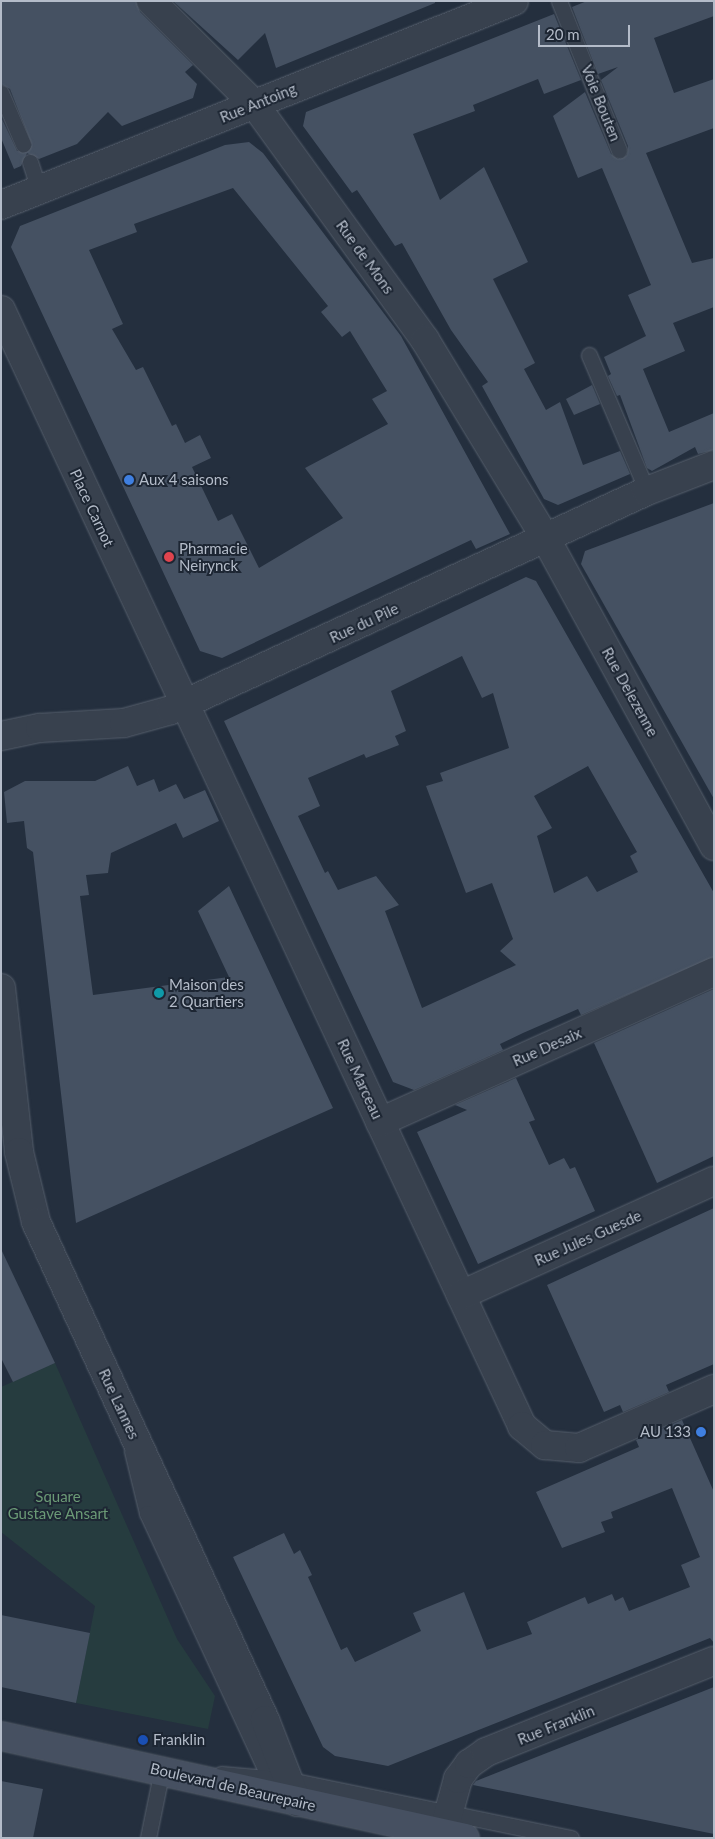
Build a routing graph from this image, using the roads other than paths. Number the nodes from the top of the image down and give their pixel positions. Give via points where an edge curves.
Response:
1 (151, 1) edge
2 (514, 1) edge
3 (559, 1) edge
4 (1, 93) edge
5 (255, 104) junction
6 (23, 144) dead end
7 (619, 150) dead end
8 (30, 162) dead end
9 (39, 190) junction
10 (1, 205) edge
11 (1, 310) edge
12 (589, 355) dead end
13 (714, 465) edge
14 (647, 491) junction
15 (546, 539) junction
16 (184, 705) junction
17 (1, 736) edge
18 (714, 846) edge
19 (714, 972) edge
20 (1, 988) edge
21 (380, 1122) junction
22 (10, 1155) edge
23 (714, 1181) edge
24 (461, 1295) junction
25 (714, 1389) edge
26 (714, 1661) edge
27 (1, 1736) edge
28 (162, 1769) junction
29 (285, 1786) junction
30 (451, 1831) edge
31 (148, 1838) edge
32 (571, 1838) edge

1 - 5 street, Rue de Mons
2 - 5 street, Rue Antoing
3 - 7 lane, Voie Bouten
4 - 6 lane
5 - 9 street, Rue Antoing
5 - 15 street, Rue de Mons via 425,340
8 - 9 lane
9 - 10 street, Rue Antoing
11 - 16 street, Place Carnot
12 - 14 lane
13 - 14 street, Rue du Pile
14 - 15 street, Rue du Pile
15 - 16 street, Rue du Pile
15 - 18 street, Rue Delezenne
16 - 17 street, Rue du Pile via 124,723 40,728
16 - 21 street, Rue Marceau
19 - 21 street, Rue Desaix
20 - 22 street, Rue Lannes
21 - 24 street, Rue Marceau
22 - 29 street, Rue Lannes via 45,1245 131,1430
23 - 24 street, Rue Jules Guesde
24 - 25 street, Rue Marceau via 522,1426 545,1445 579,1448
26 - 30 street, Rue Franklin via 486,1752 469,1764 458,1779
27 - 28 main road, Boulevard de Beaurepaire
28 - 29 main road, Boulevard de Beaurepaire
28 - 29 lane
28 - 31 lane
29 - 30 main road, Boulevard de Beaurepaire
30 - 32 lane

